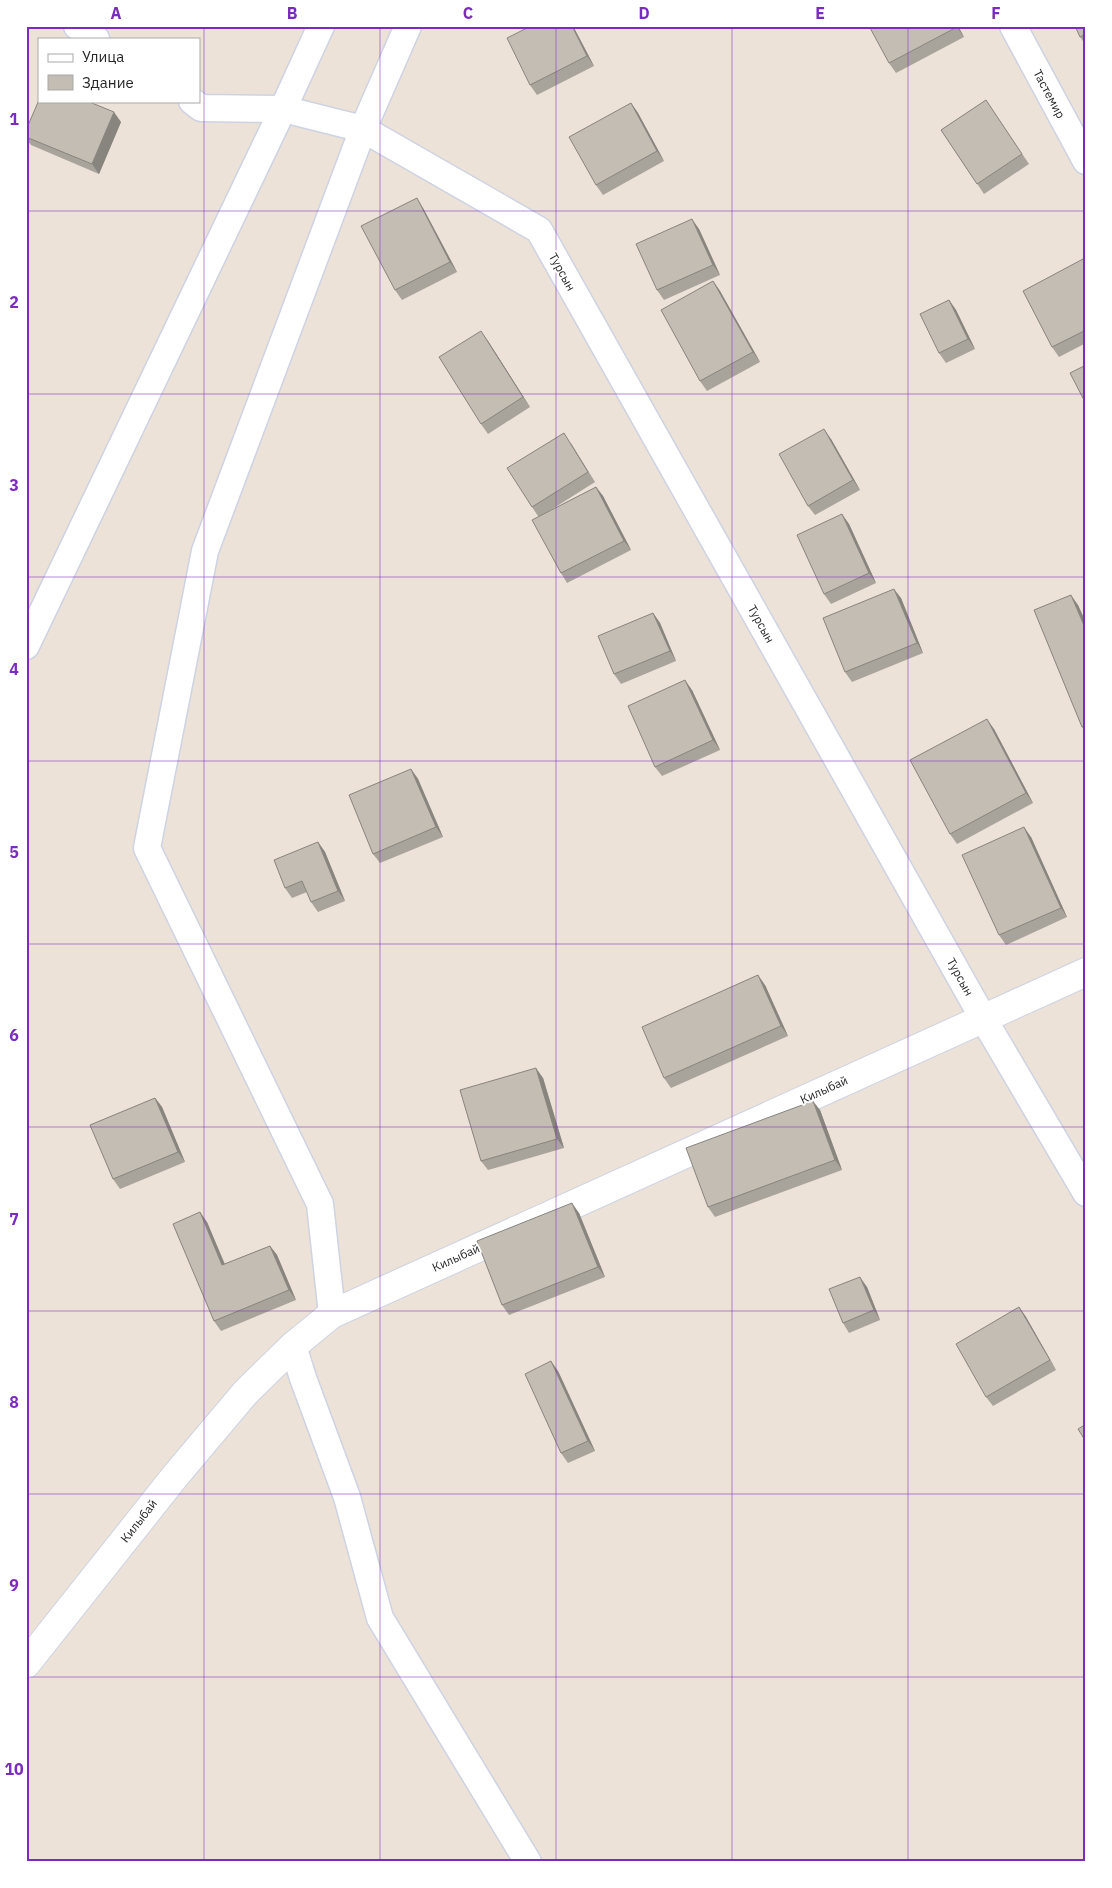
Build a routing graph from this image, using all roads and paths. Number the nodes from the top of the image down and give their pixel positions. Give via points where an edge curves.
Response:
1 (76, 26) edge
2 (321, 26) edge
3 (408, 26) edge
4 (1013, 26) edge
5 (94, 38) edge
6 (193, 102) edge
7 (283, 109) junction
8 (363, 130) junction
9 (1086, 161) edge
10 (26, 646) edge
11 (1086, 972) edge
12 (983, 1018) junction
13 (1086, 1193) edge
14 (332, 1314) junction
15 (293, 1346) junction
16 (26, 1664) edge
17 (528, 1862) edge

1 - 5 street
2 - 7 street
3 - 8 street
4 - 9 street, Тастемир
6 - 7 street, Турсын via 202,108
7 - 8 street, Турсын
7 - 10 street
8 - 12 street, Турсын via 538,230
8 - 14 street via 204,551 147,848 320,1204
11 - 12 street, Килыбай
12 - 13 street, Турсын
12 - 14 street, Килыбай
14 - 15 street, Килыбай
15 - 16 street, Килыбай via 246,1392 176,1475
15 - 17 street via 347,1496 380,1618

